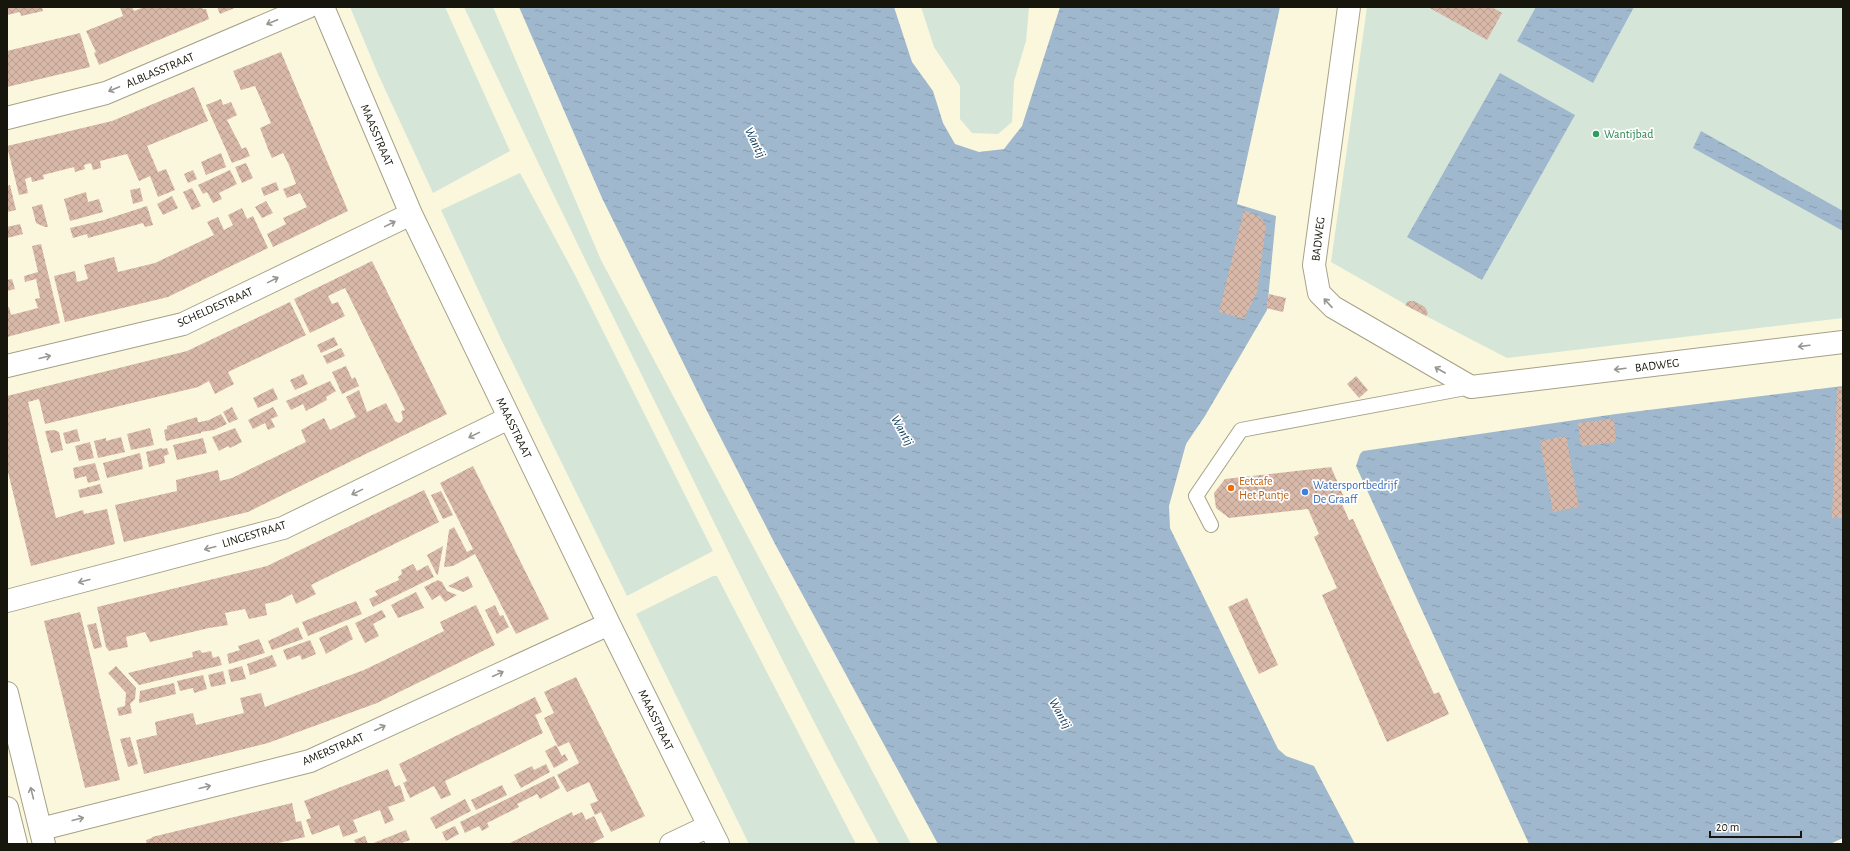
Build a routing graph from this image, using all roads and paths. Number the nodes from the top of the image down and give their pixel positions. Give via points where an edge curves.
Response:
1 (308, 7) edge
2 (322, 7) edge
3 (1349, 7) edge
4 (7, 118) edge
5 (411, 214) junction
6 (1843, 342) edge
7 (7, 366) edge
8 (1470, 387) junction
9 (509, 418) junction
10 (1211, 525) dead end
11 (7, 601) edge
12 (608, 624) junction
13 (7, 692) edge
14 (7, 808) edge
15 (713, 835) edge
16 (43, 836) edge
17 (16, 844) edge
18 (671, 844) edge

1 -> 4 street, ALBLASSTRAAT via 106,93
2 - 5 street, MAASSTRAAT
8 -> 3 street, BADWEG via 1333,307 1319,293 1314,265
7 -> 5 street, SCHELDESTRAAT via 183,324
5 - 9 street, MAASSTRAAT
6 -> 8 street, BADWEG
8 - 10 lane, BADWEG via 1241,430 1196,496
9 -> 11 street, LINGESTRAAT via 282,528
9 - 12 street, MAASSTRAAT
12 - 15 street, MAASSTRAAT
16 -> 12 street, AMERSTRAAT via 310,760
16 -> 13 street
14 - 17 street
15 - 18 street

